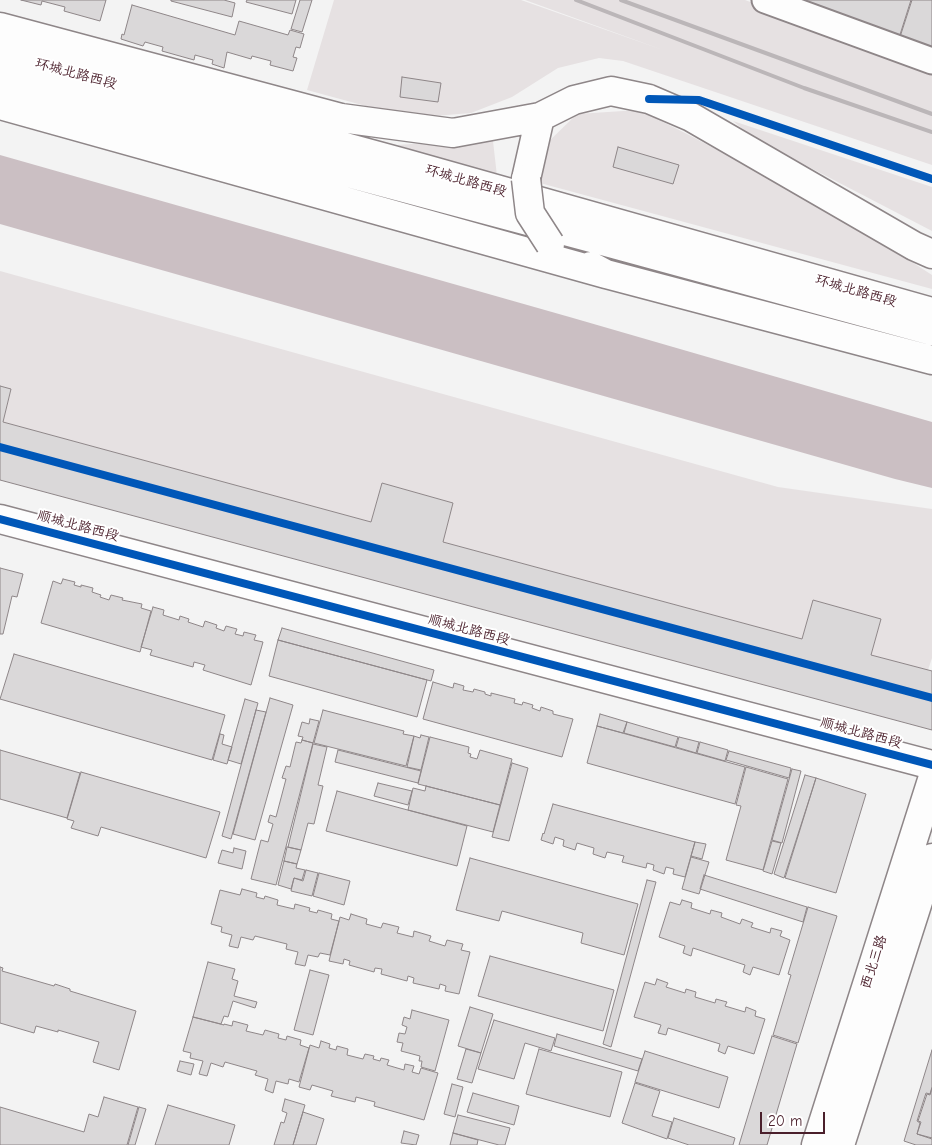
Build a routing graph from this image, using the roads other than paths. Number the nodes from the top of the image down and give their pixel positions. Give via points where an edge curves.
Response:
1 (765, 0) edge
2 (0, 27) edge
3 (0, 53) edge
4 (932, 61) edge
5 (0, 80) edge
6 (0, 105) edge
7 (540, 117) junction
8 (932, 254) edge
9 (606, 274) junction
10 (932, 312) edge
11 (932, 332) edge
12 (932, 360) edge
13 (0, 519) edge
14 (932, 765) edge
15 (932, 780) edge
16 (932, 858) edge
17 (816, 1145) edge
18 (840, 1145) edge

1 - 4 street
2 - 7 main road via 341,118 453,133
3 - 10 main road, 环城北路西段
5 - 11 main road, 环城北路西段
6 - 9 main road
7 - 8 main road via 574,100 611,91 649,99 691,116
7 - 9 main road, bridge via 526,179 530,213 550,244
9 - 12 main road
13 - 14 main road, 顺城北路西段
15 - 17 main road, 西北三路
16 - 18 main road, 西北三路

